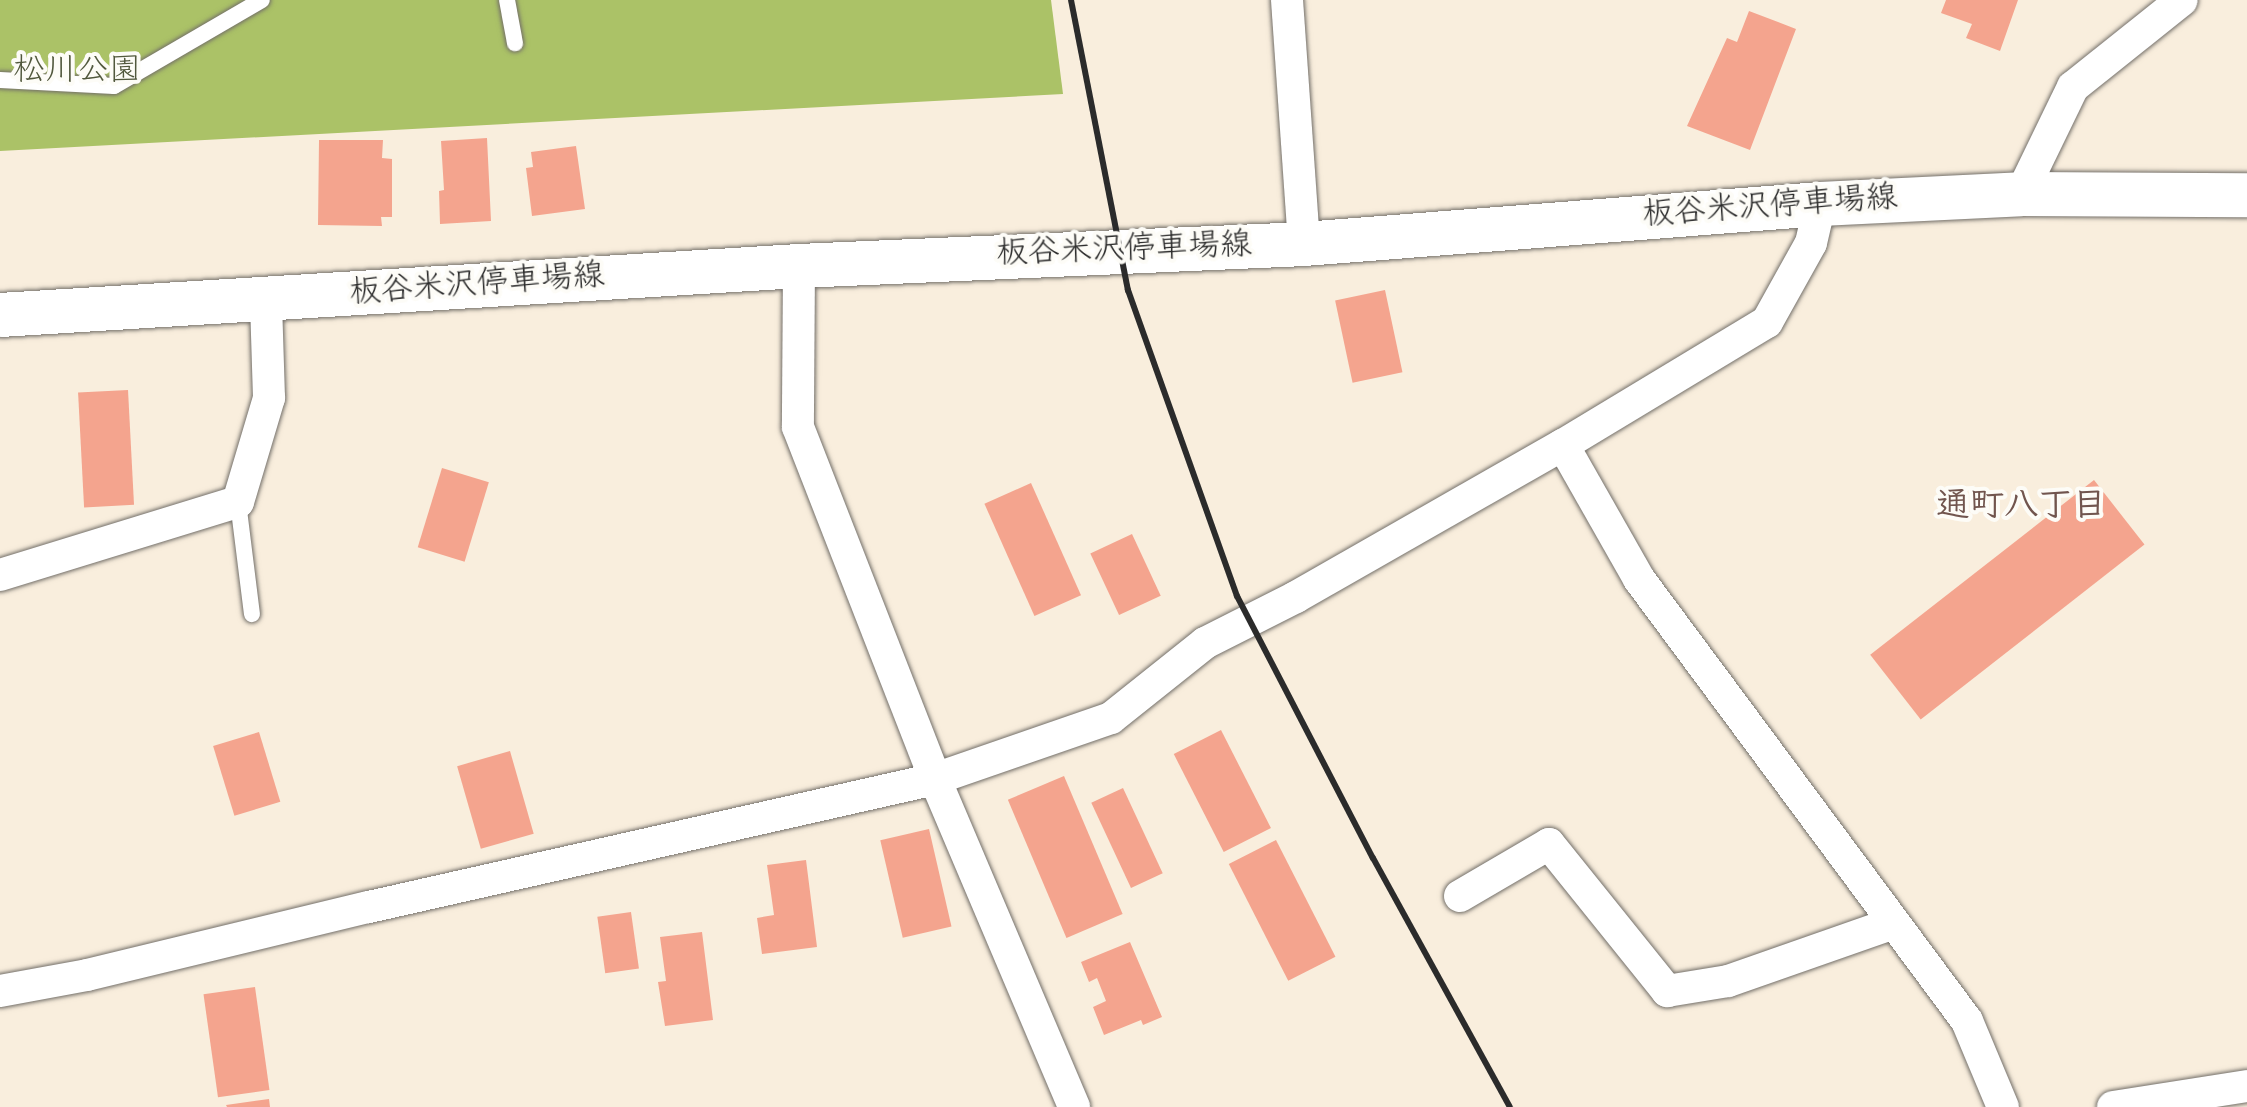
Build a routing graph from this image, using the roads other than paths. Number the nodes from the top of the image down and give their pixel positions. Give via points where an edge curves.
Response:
1 (262, 0) edge
2 (507, 0) edge
3 (1287, 0) edge
4 (2182, 0) edge
5 (515, 43) dead end
6 (0, 80) edge
7 (2021, 194) junction
8 (2247, 195) edge
9 (1820, 204) junction
10 (1304, 244) junction
11 (799, 266) junction
12 (266, 301) junction
13 (0, 315) edge
14 (1563, 445) junction
15 (238, 502) junction
16 (0, 575) edge
17 (252, 614) dead end
18 (935, 779) junction
19 (1460, 896) dead end
20 (1891, 924) junction
21 (0, 991) edge
22 (2247, 1086) edge
23 (1074, 1107) edge
24 (2003, 1107) edge
25 (2113, 1107) edge

1 - 6 lane via 114,86
2 - 5 lane
3 - 10 street
4 - 7 street via 2073,87
7 - 8 main road, 板谷米沢停車場線
7 - 9 main road, 板谷米沢停車場線
9 - 10 main road, 板谷米沢停車場線
9 - 14 street via 1811,243 1767,322
10 - 11 main road, 板谷米沢停車場線
11 - 12 main road, 板谷米沢停車場線
11 - 18 street via 798,427
12 - 13 main road, 板谷米沢停車場線
12 - 15 street via 269,398
14 - 18 street via 1205,643 1111,718
14 - 20 street via 1639,579
15 - 16 street
15 - 17 lane
18 - 21 street
18 - 23 street
19 - 20 street via 1549,844 1667,991 1728,981
20 - 24 street via 1967,1021
22 - 25 street

